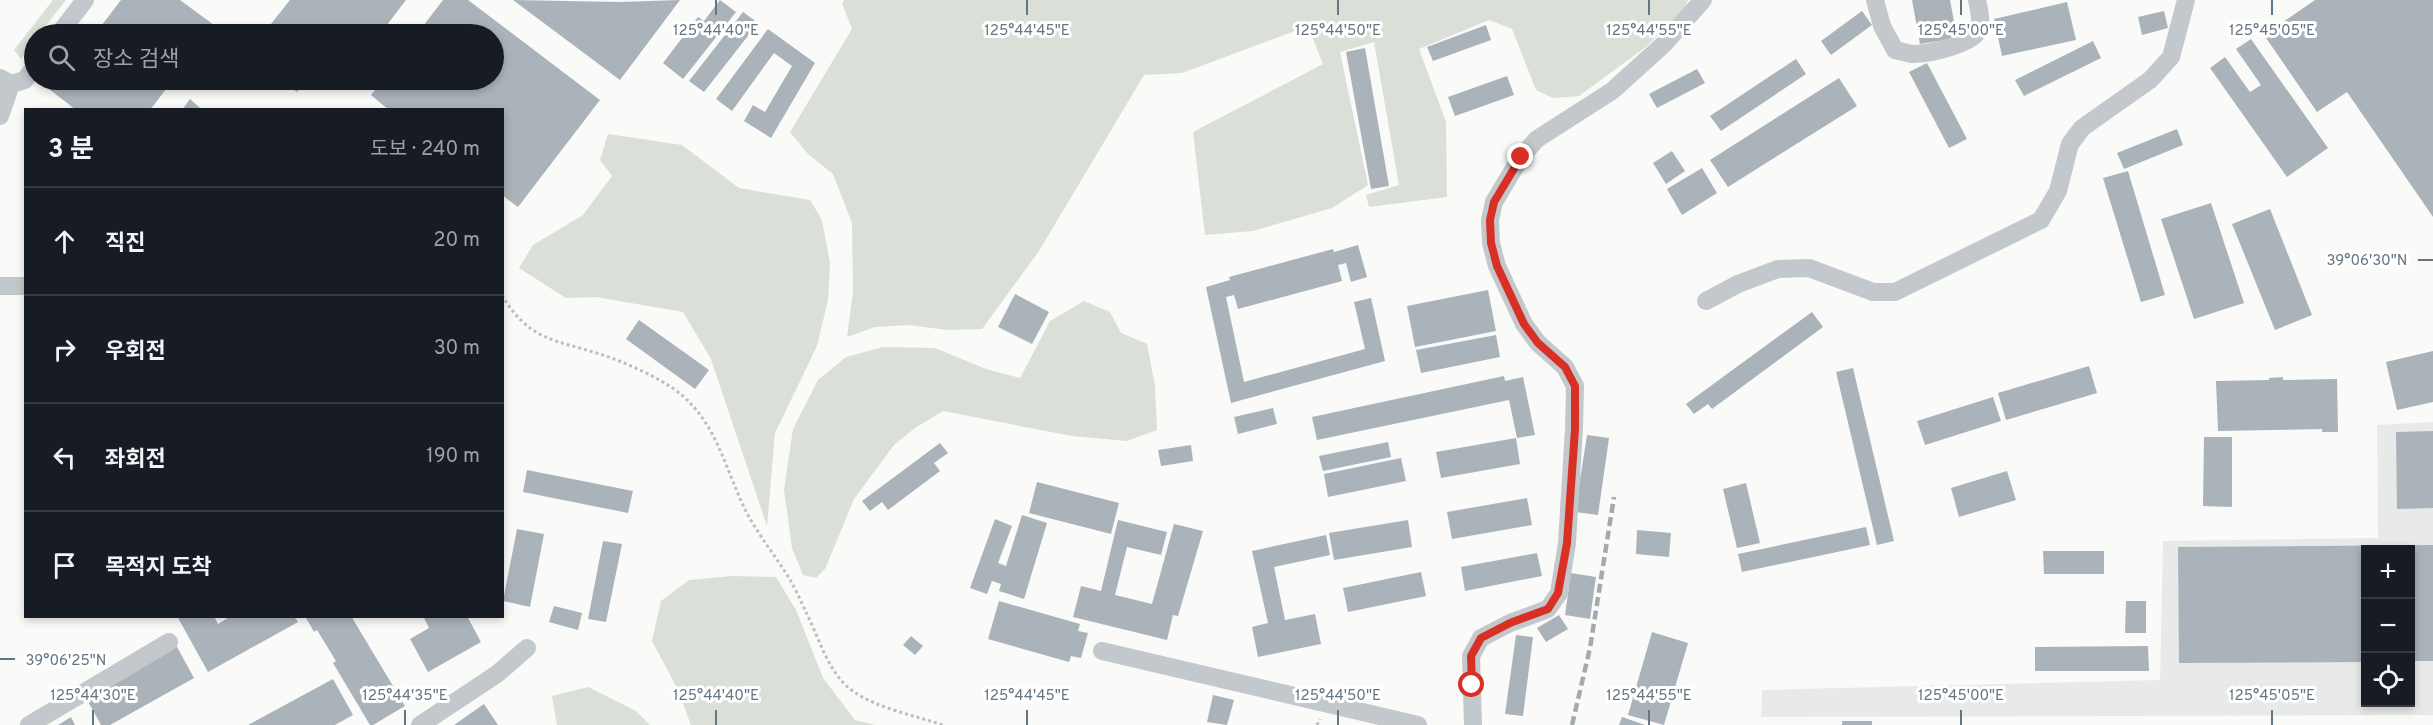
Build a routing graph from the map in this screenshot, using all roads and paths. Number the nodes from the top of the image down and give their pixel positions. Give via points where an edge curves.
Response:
1 (85, 0) edge
2 (1703, 0) edge
3 (1875, 0) edge
4 (1977, 0) edge
5 (2186, 0) edge
6 (67, 24) edge
7 (24, 80) edge
8 (5, 81) edge
9 (0, 116) edge
10 (0, 286) edge
11 (24, 286) edge
12 (504, 298) edge
13 (1706, 301) dead end
14 (169, 642) dead end
15 (526, 648) dead end
16 (1102, 651) dead end
17 (29, 725) edge
18 (420, 725) edge
19 (943, 725) edge
20 (1418, 725) edge
21 (1473, 725) edge

1 - 6 street
2 - 21 street via 1664,44 1612,91 1537,139 1521,157 1494,202 1491,243 1497,266 1524,324 1565,367 1575,386 1575,429 1567,543 1558,593 1548,609 1481,638 1471,656
3 - 4 street via 1882,26 1895,50 1913,54 1973,38 1979,30
5 - 13 street via 2171,57 2150,80 2082,128 2070,144 2058,191 2041,220 1895,292 1873,292 1809,268 1778,269
7 - 8 street
8 - 9 street
10 - 11 street
12 - 19 path via 527,327 550,340 629,366 690,402 707,423 748,515 790,578 838,678 875,702
14 - 17 street
15 - 18 street via 497,674
16 - 20 street

